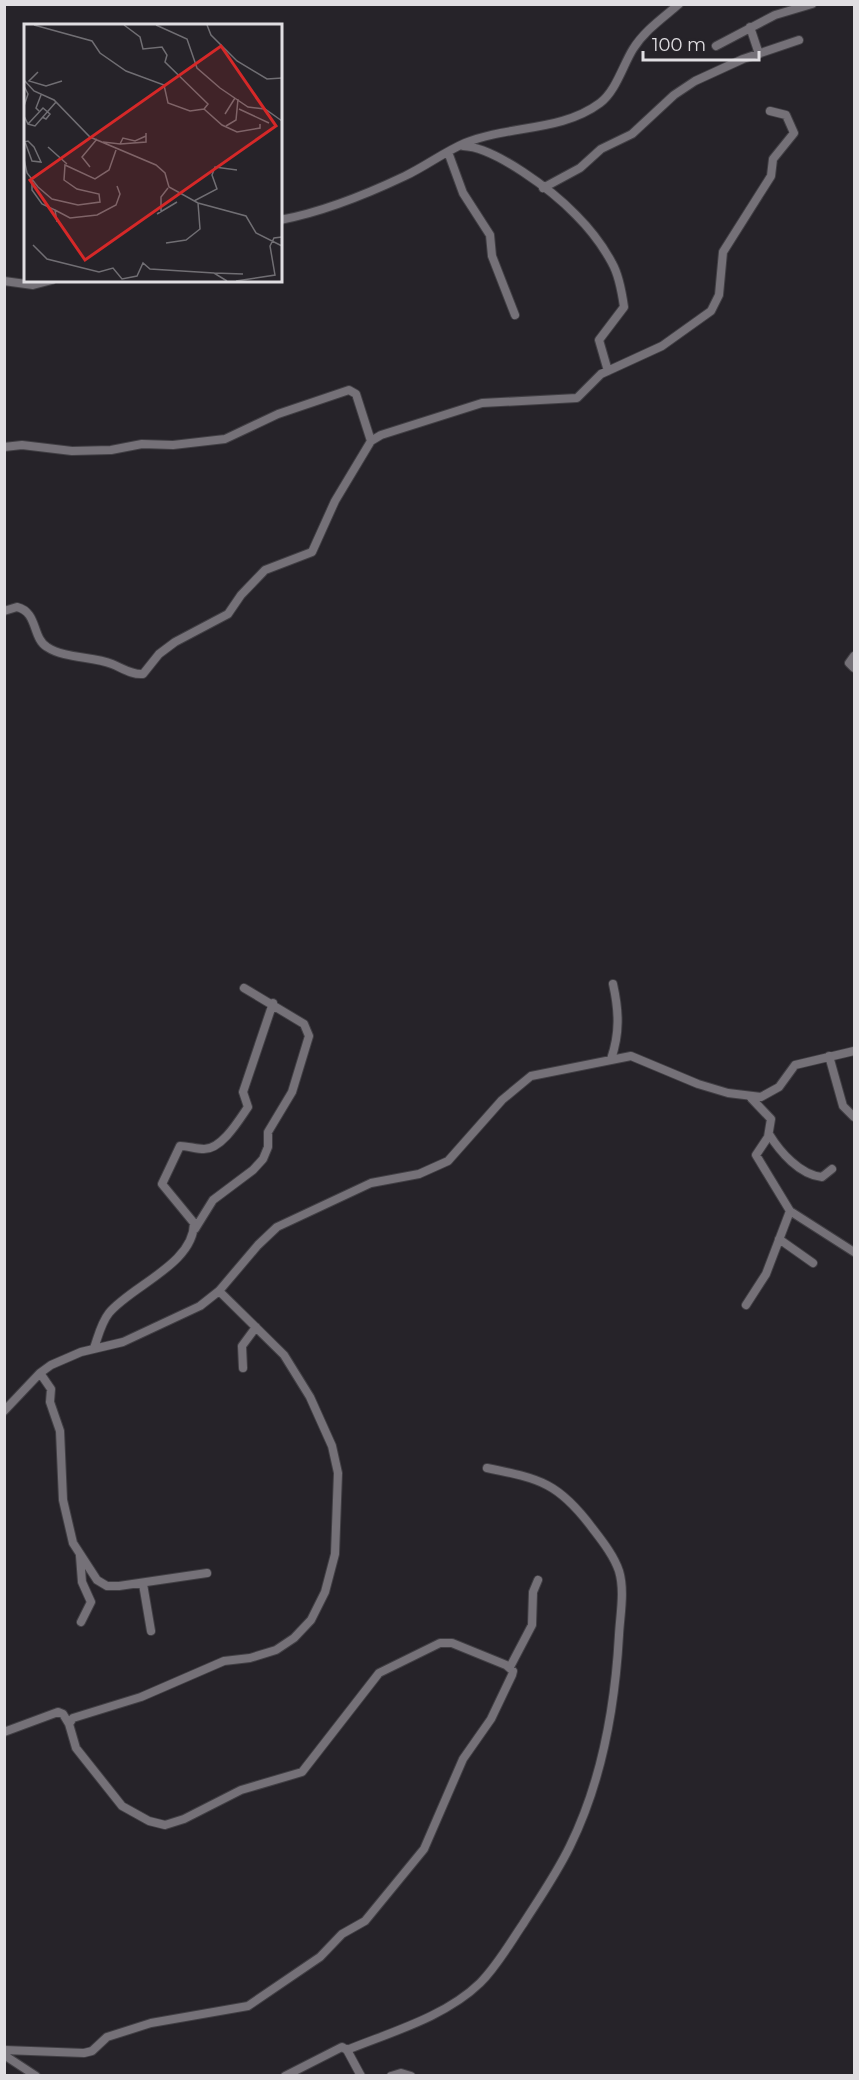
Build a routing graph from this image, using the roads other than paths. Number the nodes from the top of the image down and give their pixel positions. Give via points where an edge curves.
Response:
1 (679, 4) edge
2 (812, 4) edge
3 (750, 27) junction
4 (799, 40) dead end
5 (716, 46) dead end
6 (759, 54) junction
7 (770, 111) dead end
8 (460, 146) junction
9 (448, 152) junction
10 (543, 188) junction
11 (282, 220) edge
12 (4, 281) edge
13 (44, 282) edge
14 (515, 315) dead end
15 (608, 371) junction
16 (371, 441) junction
17 (4, 447) edge
18 (4, 611) edge
19 (855, 656) edge
20 (855, 668) edge
21 (613, 984) dead end
22 (244, 987) dead end
23 (273, 1003) junction
24 (855, 1051) edge
25 (829, 1056) junction
26 (611, 1059) junction
27 (751, 1098) junction
28 (855, 1117) edge
29 (770, 1134) junction
30 (832, 1169) dead end
31 (790, 1211) junction
32 (194, 1230) junction
33 (779, 1239) junction
34 (855, 1252) edge
35 (813, 1263) dead end
36 (219, 1291) junction
37 (746, 1305) dead end
38 (256, 1327) junction
39 (94, 1348) junction
40 (243, 1368) dead end
41 (40, 1373) junction
42 (4, 1411) edge
43 (487, 1468) dead end
44 (80, 1556) junction
45 (207, 1574) dead end
46 (538, 1580) dead end
47 (143, 1584) junction
48 (81, 1622) dead end
49 (151, 1630) dead end
50 (510, 1667) junction
51 (69, 1724) junction
52 (4, 1732) edge
53 (4, 2050) edge
54 (347, 2050) junction
55 (4, 2055) edge
56 (36, 2076) edge
57 (285, 2076) edge
58 (361, 2076) edge
59 (390, 2076) edge
60 (411, 2076) edge

1 - 8 street via 634,47 602,102 564,122
2 - 3 street
3 - 5 street
3 - 6 street
4 - 6 street
6 - 10 street via 694,81 632,134 601,149 580,168
7 - 15 street via 786,115 794,133 773,159 771,176 723,252 715,306 662,346
8 - 9 street
8 - 10 street via 489,152
9 - 11 street via 364,194 302,217
9 - 14 street via 459,185 490,235 492,256
10 - 15 street via 577,215 615,269 624,307 599,342
12 - 13 street via 33,285
15 - 16 street via 577,398 482,403
16 - 17 street via 356,394 349,390 278,414 225,439 111,450
16 - 18 street via 335,501 312,552 260,574 228,614 175,642 143,674 52,650 43,644 28,612 17,608
19 - 20 street via 849,663
21 - 26 street via 619,1014 618,1039
22 - 23 street
23 - 32 street via 309,1030 295,1085 268,1132 263,1159 213,1200
23 - 32 street via 243,1092 248,1107 213,1148 180,1146 162,1184 194,1223
24 - 25 street
25 - 27 street via 795,1065 771,1092
25 - 28 street via 843,1106
26 - 27 street via 636,1057 698,1084
26 - 36 street via 531,1076 502,1100 448,1161 418,1174 371,1183 277,1227
27 - 29 street via 771,1118
29 - 30 street via 779,1149 806,1172 822,1177
29 - 31 street via 756,1155
31 - 33 street
31 - 34 street
32 - 39 street via 184,1250 169,1266 108,1314
33 - 35 street
33 - 37 street via 766,1274
36 - 38 street
36 - 39 street via 180,1317 123,1342
38 - 40 street via 242,1346
38 - 51 street via 284,1355 310,1397 333,1452 338,1473 335,1554 325,1592 311,1620 276,1650 224,1662 141,1696 79,1715
39 - 41 street
41 - 42 street
41 - 44 street via 52,1392 50,1402 60,1436 63,1500
43 - 54 street via 540,1480 556,1488 574,1503 620,1574 612,1712 600,1766 570,1848 481,1982 425,2017
44 - 47 street via 97,1580 107,1586
44 - 48 street via 82,1582 91,1602
45 - 47 street
46 - 50 street via 532,1599 532,1625
47 - 49 street
50 - 51 street via 452,1643 440,1643 379,1674 302,1772 241,1790 184,1820 165,1825 122,1806 76,1748
50 - 53 street via 513,1671 508,1684 491,1719 463,1759 424,1849 365,1920 342,1934 320,1958 243,2009 202,2012 151,2023 103,2039 88,2052
51 - 52 street via 58,1712
54 - 57 street via 339,2048
54 - 58 street
55 - 56 street
59 - 60 street

